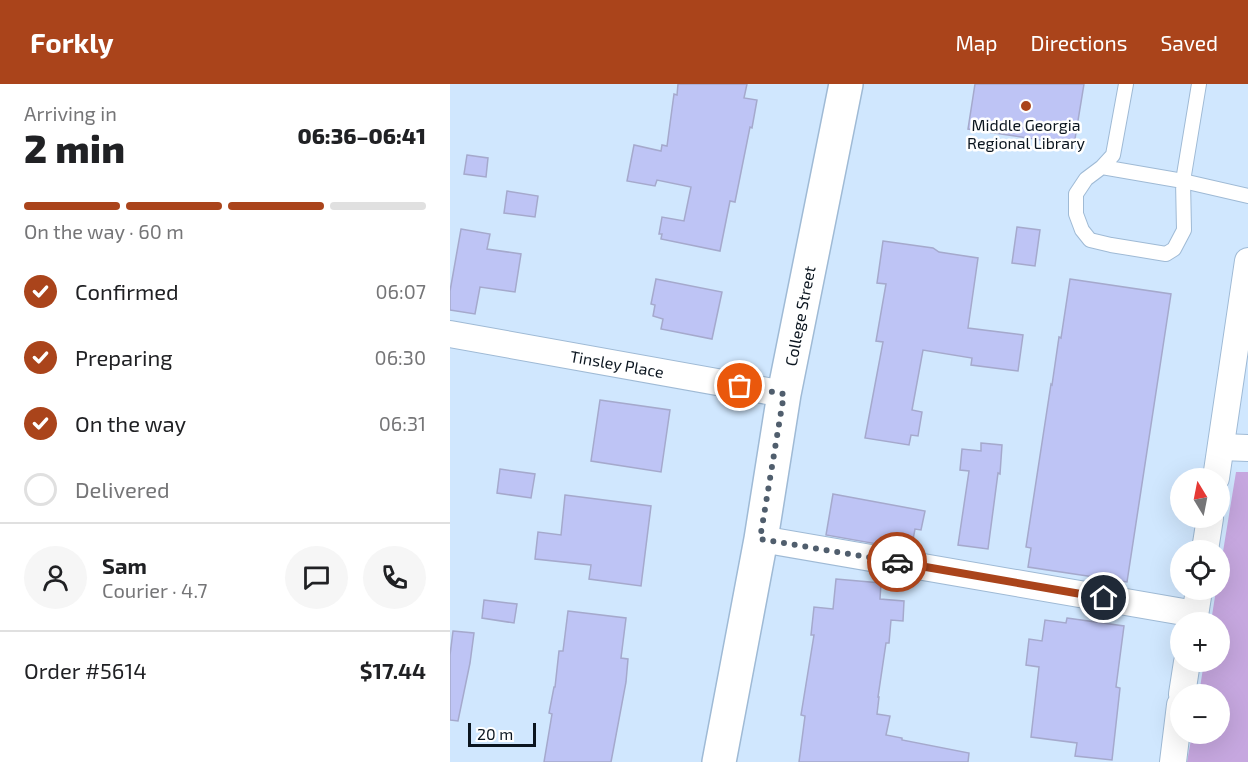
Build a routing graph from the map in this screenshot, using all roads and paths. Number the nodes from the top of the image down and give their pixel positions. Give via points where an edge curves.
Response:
1 (846, 84) edge
2 (1126, 84) edge
3 (1199, 84) edge
4 (1102, 167) junction
5 (1183, 182) junction
6 (1248, 196) edge
7 (1248, 261) edge
8 (450, 334) edge
9 (784, 394) junction
10 (1221, 447) junction
11 (1248, 448) edge
12 (1218, 468) edge
13 (760, 539) junction
14 (1196, 609) edge
15 (1175, 744) edge
16 (719, 762) edge
17 (1173, 762) edge

1 - 9 main road, College Street
2 - 4 lane via 1113,155
3 - 5 lane
4 - 5 lane
4 - 5 lane via 1086,178 1076,194 1076,214 1090,240 1111,245 1166,254 1174,249 1184,230
5 - 6 lane
7 - 10 street
8 - 9 street, Tinsley Place
9 - 13 main road, College Street
10 - 11 street
10 - 12 street
13 - 14 street
13 - 16 main road, College Street
15 - 17 street

